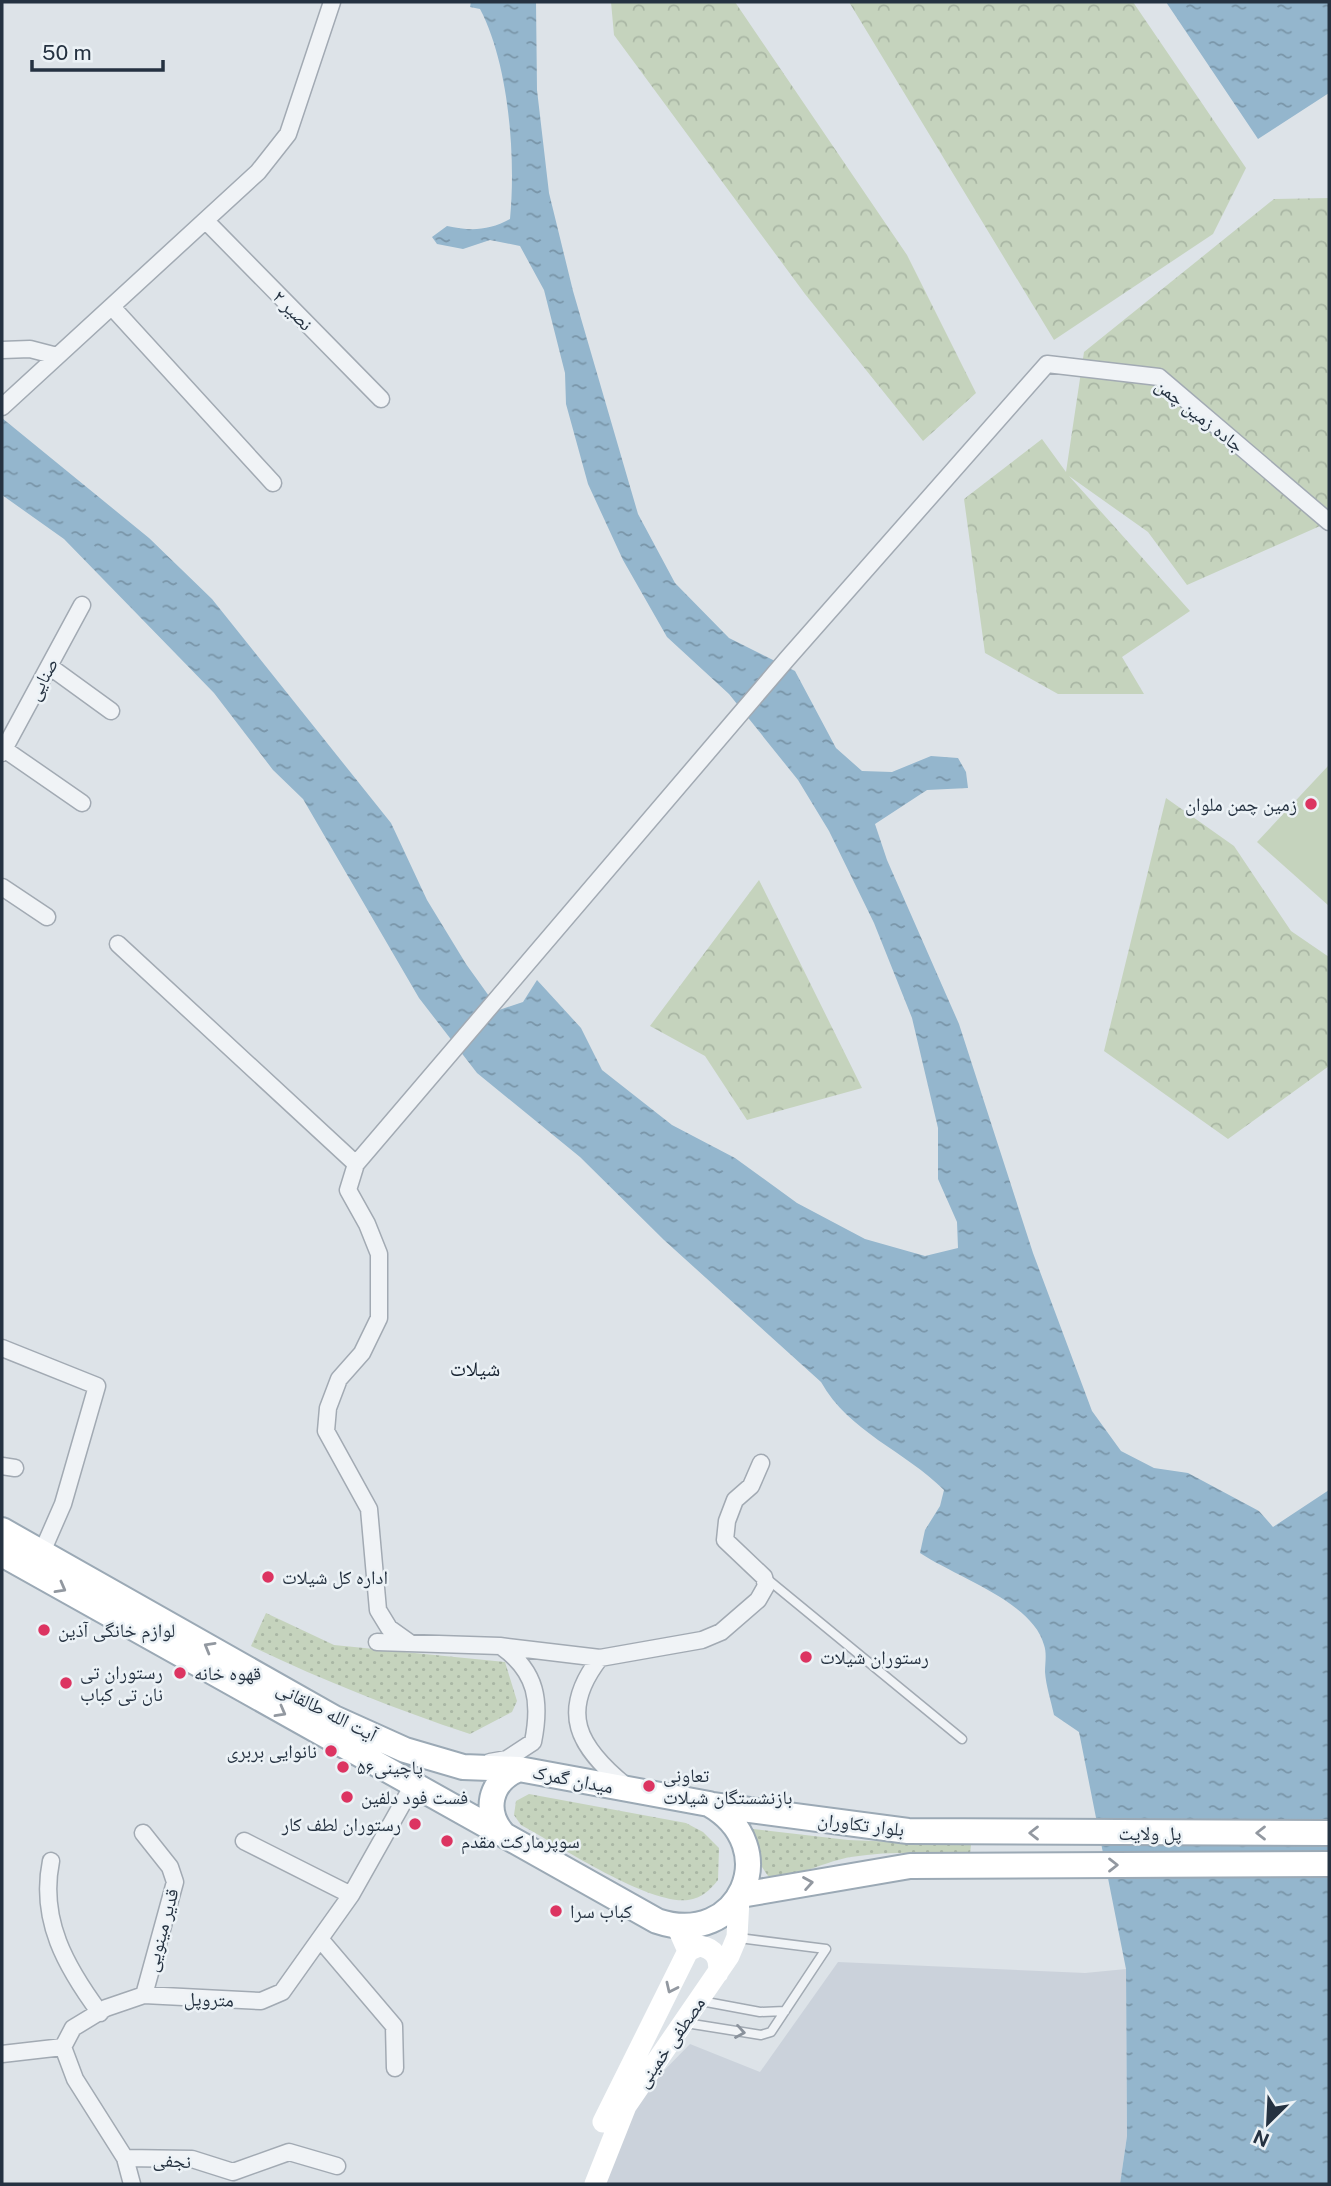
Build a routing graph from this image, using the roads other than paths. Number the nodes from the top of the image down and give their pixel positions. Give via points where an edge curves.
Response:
1 (332, 2) edge
2 (206, 221) junction
3 (112, 307) junction
4 (2, 349) edge
5 (57, 356) junction
6 (381, 399) dead end
7 (3, 407) edge
8 (273, 483) dead end
9 (1329, 522) edge
10 (82, 605) dead end
11 (48, 666) junction
12 (111, 711) dead end
13 (3, 751) edge
14 (82, 803) dead end
15 (2, 887) edge
16 (47, 917) dead end
17 (118, 944) dead end
18 (356, 1164) junction
19 (2, 1348) edge
20 (761, 1463) dead end
21 (2, 1530) edge
22 (42, 1552) junction
23 (2, 1554) edge
24 (764, 1577) junction
25 (377, 1642) dead end
26 (410, 1643) junction
27 (500, 1646) junction
28 (600, 1658) junction
29 (962, 1739) dead end
30 (435, 1760) junction
31 (463, 1767) junction
32 (519, 1769) junction
33 (413, 1785) junction
34 (631, 1790) junction
35 (452, 1804) junction
36 (709, 1804) junction
37 (144, 1833) dead end
38 (971, 1833) joint
39 (1329, 1833) edge
40 (504, 1835) junction
41 (244, 1841) dead end
42 (51, 1861) dead end
43 (1329, 1864) edge
44 (971, 1866) joint
45 (351, 1895) junction
46 (740, 1897) junction
47 (677, 1926) junction
48 (737, 1937) junction
49 (320, 1939) junction
50 (688, 1951) junction
51 (718, 1973) junction
52 (144, 1995) junction
53 (699, 2000) junction
54 (785, 2011) junction
55 (100, 2013) junction
56 (683, 2022) junction
57 (63, 2047) junction
58 (2, 2053) edge
59 (395, 2068) dead end
60 (125, 2158) junction
61 (337, 2166) dead end
62 (132, 2184) edge
63 (581, 2184) edge
64 (595, 2184) edge

1 - 2 street via 288,134 258,172
2 - 3 street
2 - 6 street, نصیر ۲
3 - 5 street
3 - 8 street
4 - 5 street via 30,349
5 - 7 street
9 - 18 street, جاده زمین چمن via 1159,377 1048,364 787,659
10 - 11 street, صنایی
11 - 12 street
11 - 13 street, صنایی
13 - 14 street
15 - 16 street
17 - 18 street
18 - 26 street via 348,1190 379,1254 379,1318 362,1353 339,1379 328,1408 326,1431 369,1509 378,1610 389,1628
19 - 22 street via 97,1386 64,1504
20 - 24 street via 751,1486 735,1500 725,1540
21 - 22 main road, آیت الله طالقانی
30 -> 22 main road, آیت الله طالقانی via 334,1718
23 -> 33 main road, آیت الله طالقانی
24 - 28 street via 766,1586 758,1601 721,1632 702,1640
24 - 29 lane
25 - 26 street
26 - 27 street
27 - 28 street
27 - 31 street via 533,1681 538,1717 533,1742 507,1759
28 - 34 street via 579,1691 578,1726 587,1748
30 - 31 main road, آیت الله طالقانی
30 - 35 main road via 466,1786 465,1798
31 - 32 main road, آیت الله طالقانی
32 - 34 main road, میدان گمرک
32 - 40 main road, میدان گمرک via 503,1778 493,1793 491,1811
33 - 35 main road, آیت الله طالقانی
33 - 45 street, متروپل
34 - 36 main road, میدان گمرک
35 - 40 main road, آیت الله طالقانی
36 - 38 main road, بلوار تکاوران via 908,1831
36 - 46 main road, میدان گمرک via 734,1823 745,1844 749,1867
37 - 52 street, قدیر مینویی via 170,1867 175,1882
39 -> 38 main road, پل ولایت
40 - 47 main road via 657,1921
41 - 45 street
42 - 55 street via 47,1882 57,1940 71,1973
44 -> 43 main road, پل ولایت
46 -> 44 main road, بلوار تکاوران via 910,1866
45 - 49 street, متروپل
46 - 47 main road via 703,1925
46 - 48 main road, مصطفی خمینی
47 - 50 main road
48 - 51 main road, مصطفی خمینی
48 - 54 lane via 826,1949
49 - 52 street, متروپل via 282,1992 261,2001
49 - 59 street via 394,2026
50 - 51 main road via 699,1946 711,1950 719,1960
50 -> 63 main road, مصطفی خمینی via 624,2075
51 - 53 main road, مصطفی خمینی
52 - 55 street, متروپل
53 - 54 lane via 760,2012
53 - 56 main road, مصطفی خمینی
56 -> 54 lane via 761,2035 771,2032
55 - 57 street, متروپل via 73,2028
56 - 64 main road, مصطفی خمینی via 626,2106
57 - 58 street
57 - 60 street via 75,2079
60 - 61 street, نجفی via 192,2160 233,2172 289,2152
60 - 62 street

